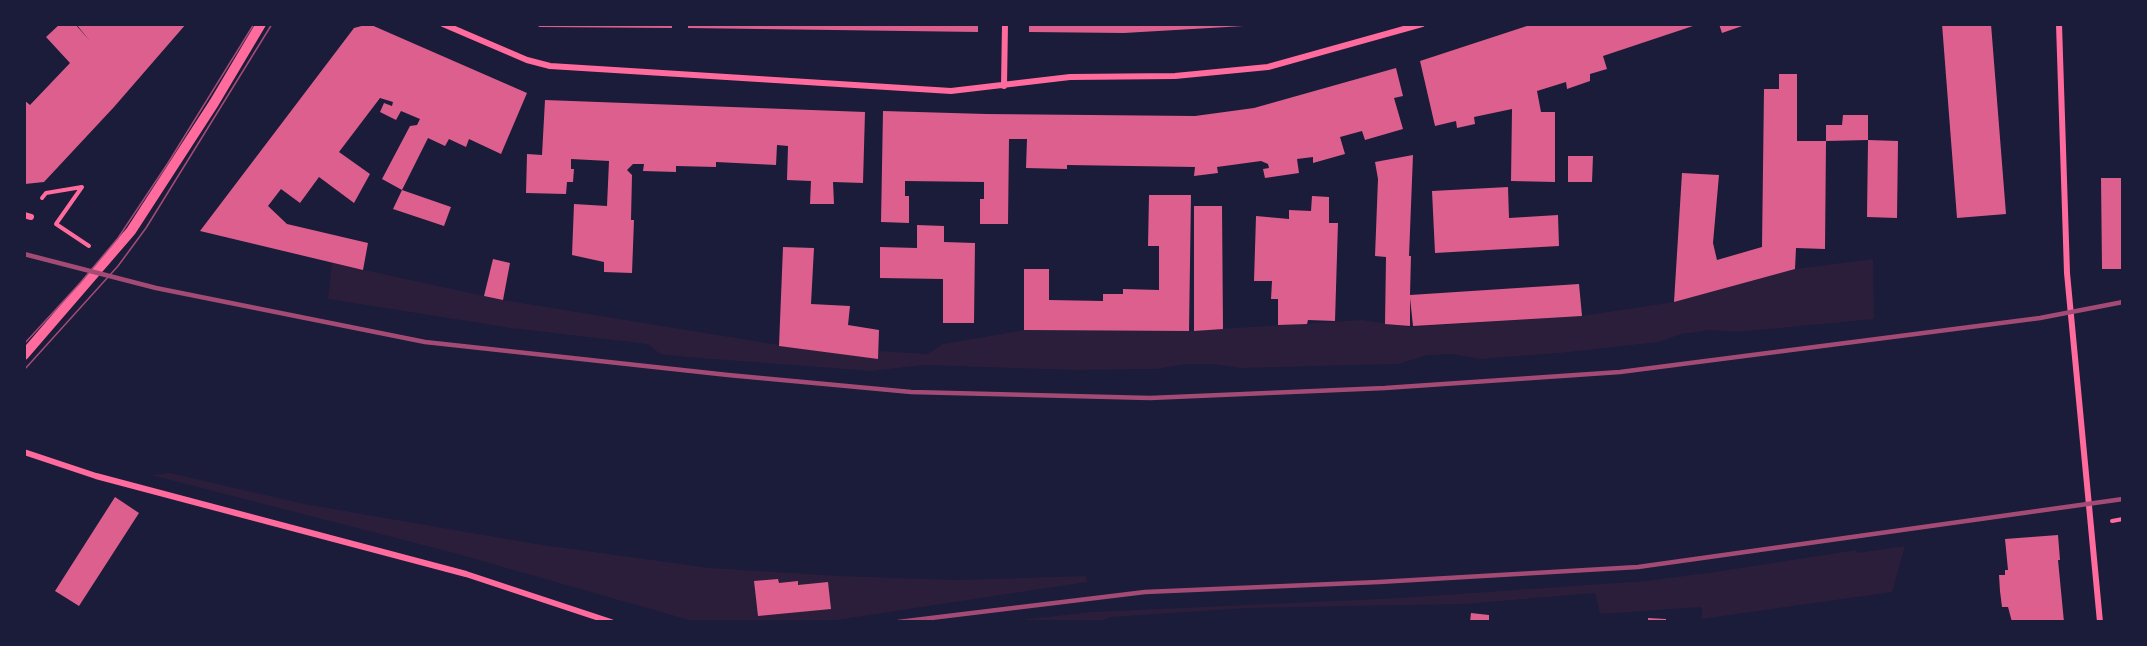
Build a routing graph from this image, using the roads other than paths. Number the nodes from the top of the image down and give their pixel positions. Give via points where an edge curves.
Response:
1 (261, 24) edge
2 (443, 24) edge
3 (1005, 24) edge
4 (1422, 24) edge
5 (2059, 24) edge
6 (1004, 86) junction
7 (24, 356) edge
8 (24, 452) edge
9 (611, 622) edge
10 (2100, 622) edge

1 - 7 street via 131,231
2 - 6 street via 550,66 951,91
3 - 6 street
4 - 6 street via 1269,67 1175,76 1070,76
5 - 10 street via 2067,273
8 - 9 street via 96,477 466,574

